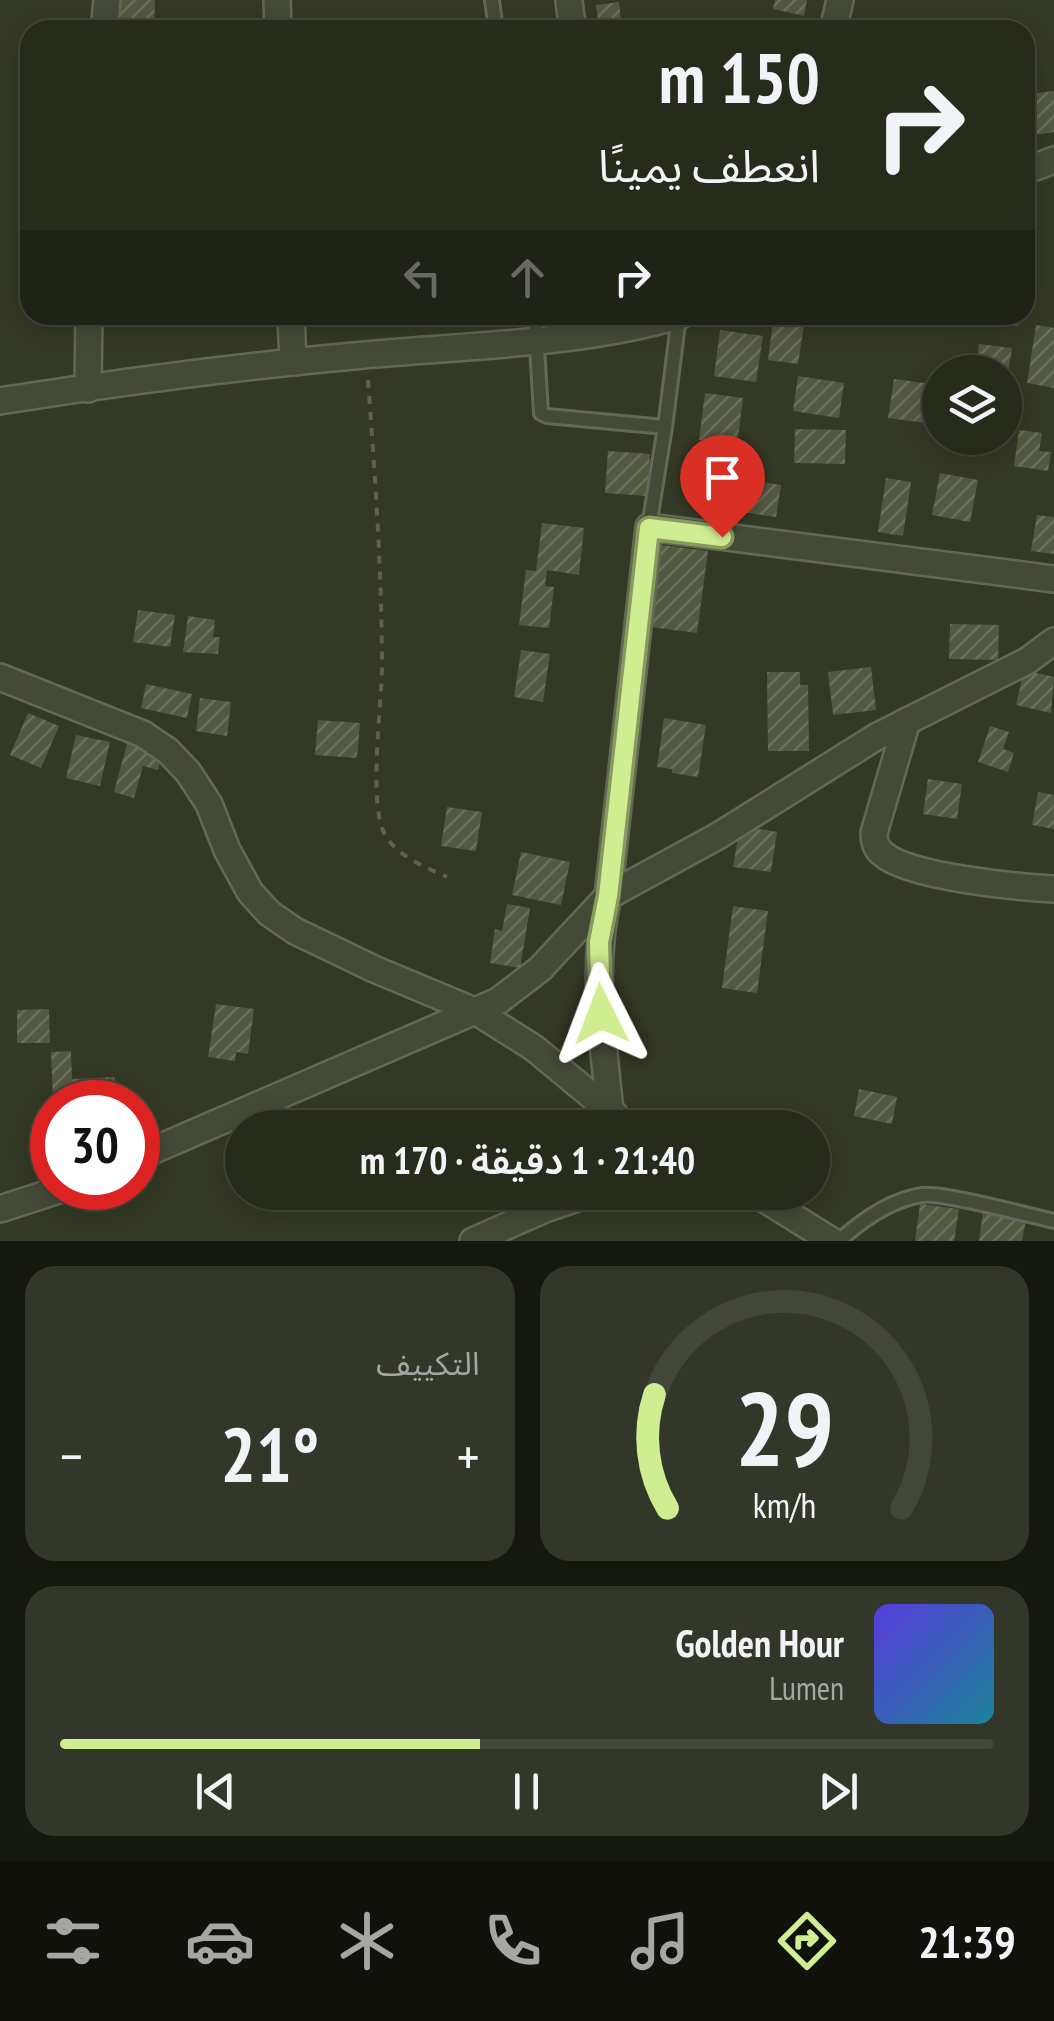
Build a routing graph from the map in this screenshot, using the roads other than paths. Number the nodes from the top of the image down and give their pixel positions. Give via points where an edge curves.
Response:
1 (569, 2) dead end
2 (572, 20) edge
3 (89, 325) edge
4 (291, 325) edge
5 (536, 325) edge
6 (602, 325) edge
7 (679, 325) edge
8 (538, 342) junction
9 (293, 362) junction
10 (88, 389) junction
11 (0, 400) edge
12 (666, 428) junction
13 (649, 528) junction
14 (1054, 580) edge
15 (1054, 640) edge
16 (0, 677) edge
17 (907, 721) junction
18 (1054, 889) edge
19 (608, 896) junction
20 (476, 1012) junction
21 (602, 1110) edge
22 (611, 1110) edge
23 (160, 1148) edge
24 (30, 1199) edge
25 (0, 1209) edge
26 (542, 1210) edge
27 (783, 1210) edge
28 (1054, 1221) edge
29 (474, 1241) edge
30 (836, 1241) edge

1 - 2 street
3 - 10 street
4 - 9 street
5 - 8 lane
6 - 8 street
7 - 12 lane
8 - 9 street
8 - 12 lane via 541,412
9 - 10 street
10 - 11 street
12 - 13 lane
13 - 14 street
13 - 19 street
15 - 17 street via 1027,661
16 - 20 street via 144,734 168,751 208,804 250,892 269,913 326,946
17 - 18 street via 874,832 882,854 905,866 993,886
17 - 19 street
19 - 20 street via 540,969
19 - 22 street via 598,982
20 - 21 street via 534,1048
20 - 23 street
24 - 25 street
26 - 29 street
27 - 30 street
28 - 30 lane via 925,1194 864,1219

